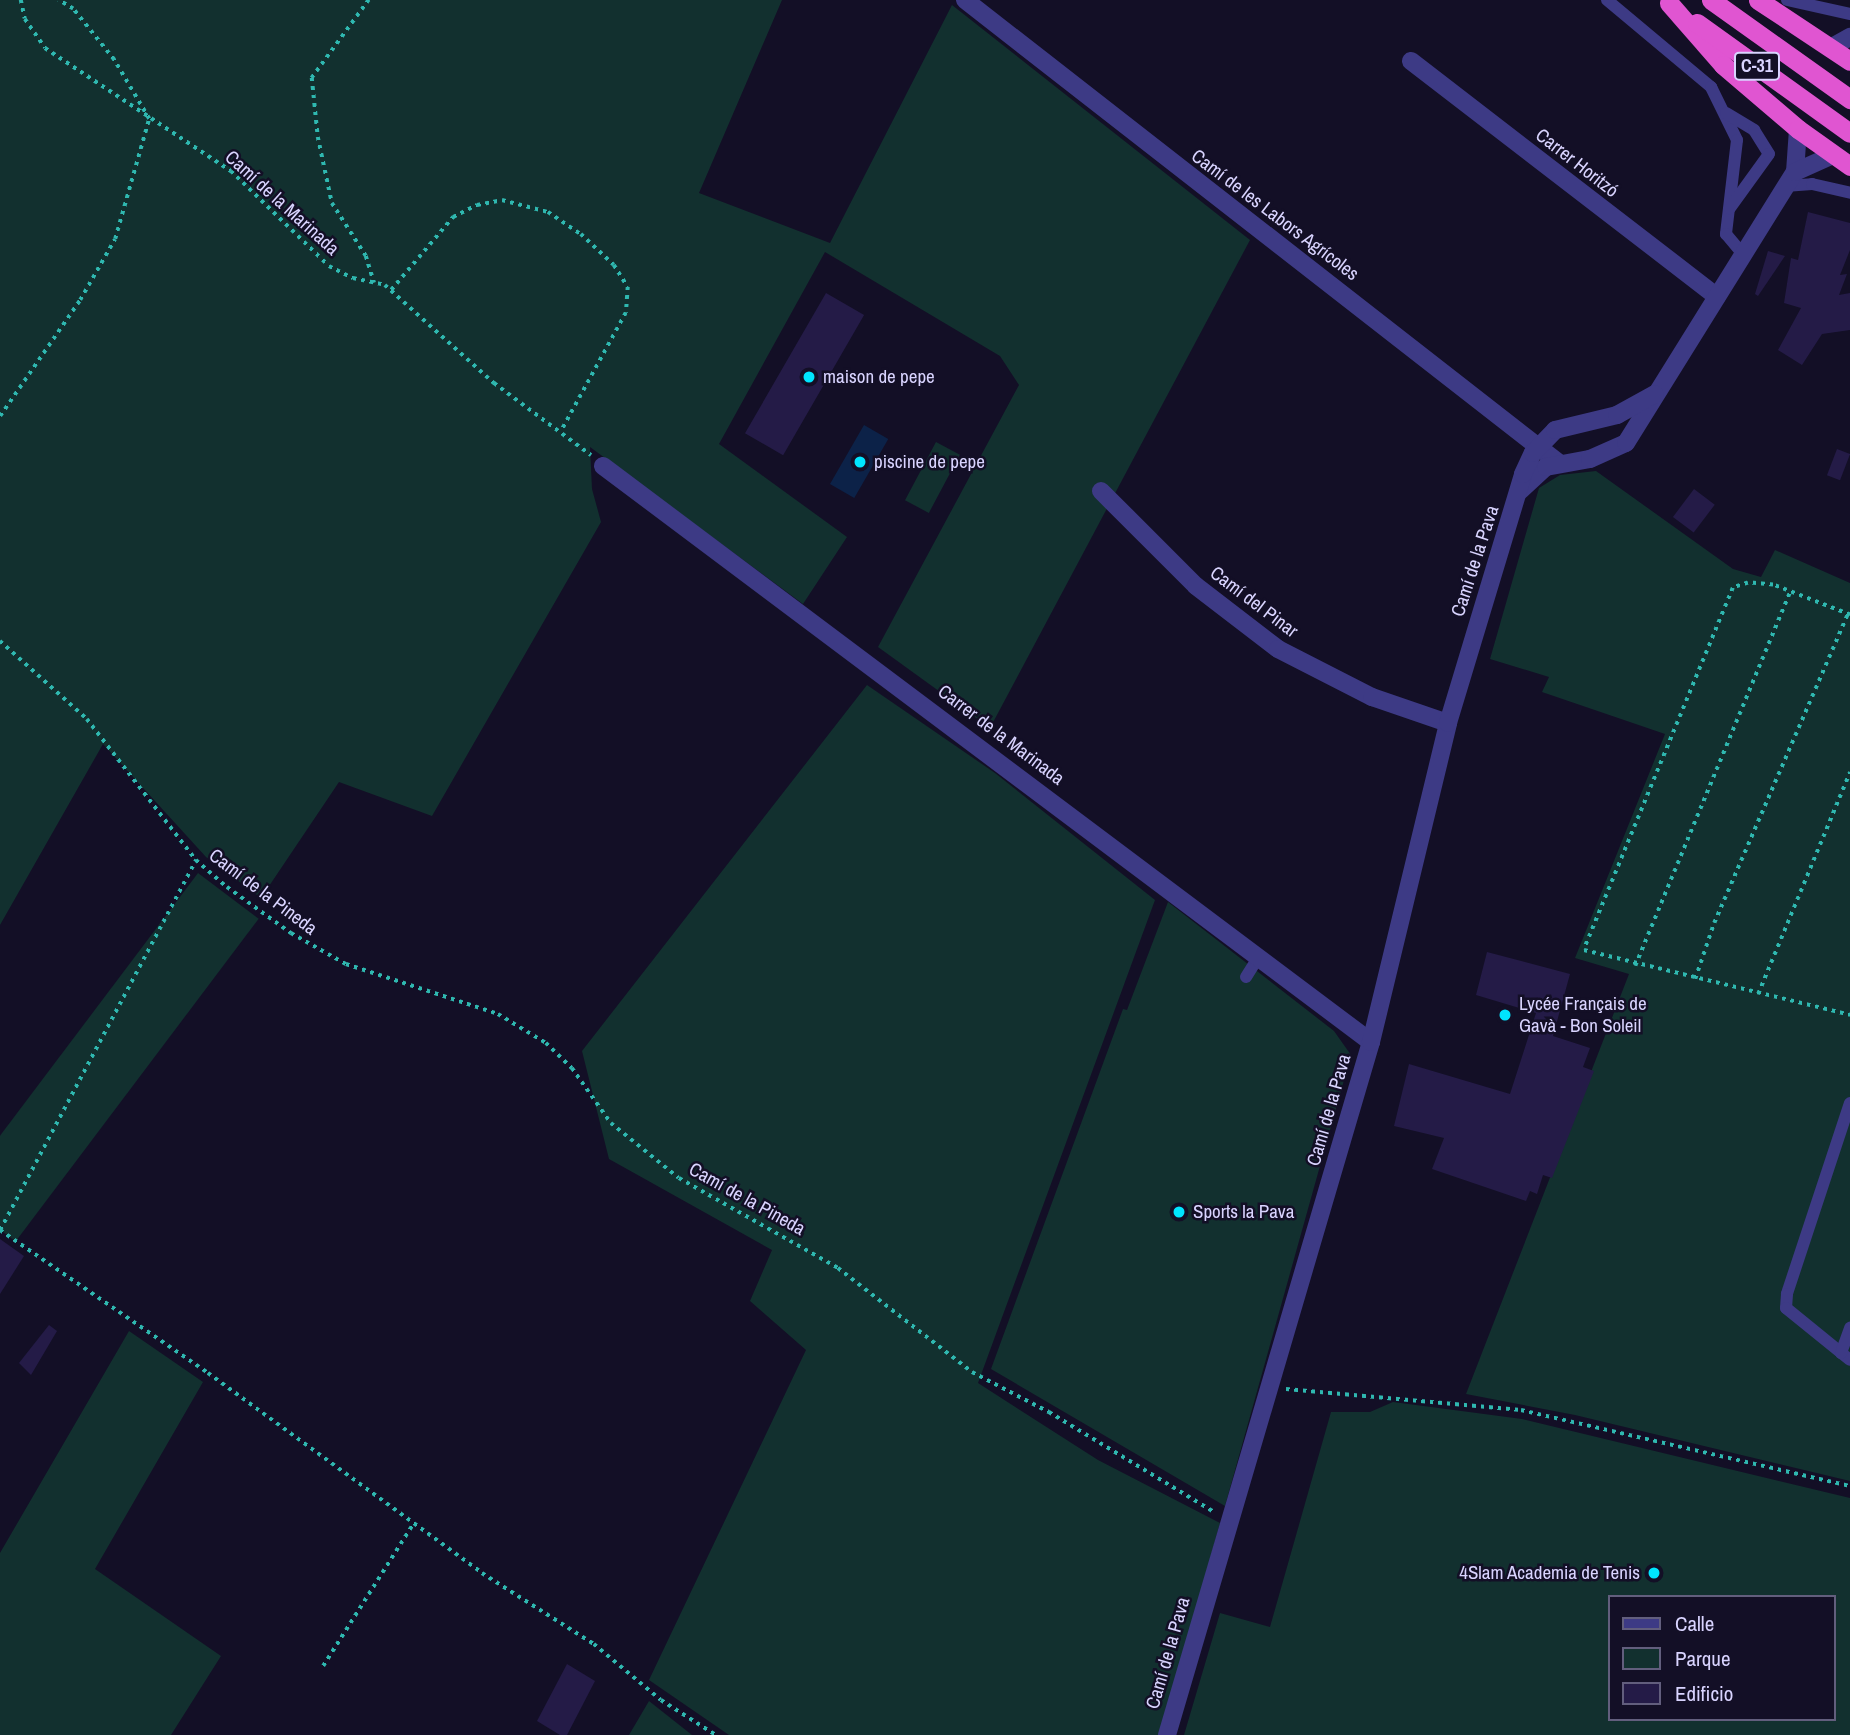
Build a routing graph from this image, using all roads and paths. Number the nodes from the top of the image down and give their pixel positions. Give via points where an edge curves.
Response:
1 (21, 0) edge
2 (58, 0) edge
3 (369, 0) edge
4 (965, 0) edge
5 (1607, 0) edge
6 (1711, 0) edge
7 (1759, 0) edge
8 (1787, 0) edge
9 (1667, 2) edge
10 (1850, 15) edge
11 (1850, 37) edge
12 (1830, 48) junction
13 (1411, 61) dead end
14 (1850, 61) edge
15 (1850, 99) edge
16 (1724, 112) junction
17 (149, 119) junction
18 (1798, 129) junction
19 (1850, 133) edge
20 (1833, 155) junction
21 (1850, 166) edge
22 (1790, 179) junction
23 (1850, 193) edge
24 (1730, 208) junction
25 (1743, 254) junction
26 (374, 283) junction
27 (391, 290) junction
28 (1717, 297) junction
29 (1655, 394) junction
30 (0, 416) edge
31 (562, 430) junction
32 (1540, 444) junction
33 (1559, 463) junction
34 (603, 466) joint
35 (1101, 491) dead end
36 (1519, 492) junction
37 (1790, 590) junction
38 (1849, 614) edge
39 (0, 641) edge
40 (1448, 723) junction
41 (1850, 772) edge
42 (196, 860) junction
43 (1258, 958) junction
44 (1635, 966) junction
45 (1246, 977) dead end
46 (1695, 979) junction
47 (1758, 994) junction
48 (1850, 1015) edge
49 (1371, 1042) junction
50 (1850, 1103) edge
51 (0, 1230) edge
52 (1850, 1328) edge
53 (1845, 1356) edge
54 (1270, 1388) junction
55 (1850, 1486) edge
56 (1227, 1520) junction
57 (413, 1524) junction
58 (323, 1666) dead end
59 (716, 1735) edge
60 (1167, 1735) edge

1 - 17 path, Camí de la Marinada via 25,19 44,48
2 - 17 path via 73,9 114,60
3 - 26 path via 320,61 312,79 332,203 366,256
4 - 32 street, Camí de les Labors Agrícoles
5 - 16 lane via 1702,75
6 - 15 highway, C-31
7 - 12 highway
8 - 10 lane
9 - 18 highway via 1723,65
9 - 19 highway, C-31
11 - 12 street
12 - 14 highway
13 - 28 street, Carrer Horitzó
16 - 24 lane via 1738,154
16 - 24 lane via 1754,130 1769,153
17 - 26 path, Camí de la Marinada via 230,172 329,266
17 - 30 path via 115,239 80,300
18 - 20 highway
18 - 22 street, Camí de la Pava
20 - 21 highway
20 - 22 street
22 - 23 lane
22 - 25 street, Camí de la Pava
24 - 25 lane via 1726,234
25 - 28 street, Camí de la Pava
26 - 27 path, Camí de la Marinada
27 - 31 path, Camí de la Marinada via 494,383
27 - 31 path via 453,217 477,205 502,200 548,212 581,234 614,265 628,287 626,313
28 - 29 street, Camí de la Pava
29 - 32 street, Camí de la Pava via 1617,415 1556,430
29 - 33 street, Camí de la Pava via 1634,433 1619,448 1590,459
31 - 34 path, Camí de la Marinada
32 - 33 street, Camí de les Labors Agrícoles
32 - 36 street, Camí de la Pava
33 - 36 street, Camí de la Pava via 1537,472
34 - 43 street, Carrer de la Marinada via 995,756
35 - 40 street, Camí del Pinar via 1196,586 1278,649 1372,697
36 - 40 street, Camí de la Pava
37 - 38 path
37 - 44 path
37 - 44 path via 1748,583 1733,588 1584,950
38 - 46 path via 1714,923
39 - 42 path, Camí de la Pineda via 87,719
40 - 49 street, Camí de la Pava
41 - 47 path
42 - 51 path
42 - 56 path, Camí de la Pineda via 318,950 346,964 498,1014 546,1043 572,1068 611,1123 679,1178 838,1268 972,1372 1049,1412
43 - 45 lane
43 - 49 street, Carrer de la Marinada
44 - 46 path
46 - 47 path
47 - 48 path
49 - 54 street, Camí de la Pava
50 - 53 lane via 1786,1308
51 - 57 path via 208,1373
52 - 53 lane
54 - 55 path via 1521,1410
54 - 56 street, Camí de la Pava
56 - 60 street, Camí de la Pava
57 - 58 path
57 - 59 path via 594,1644 661,1700

